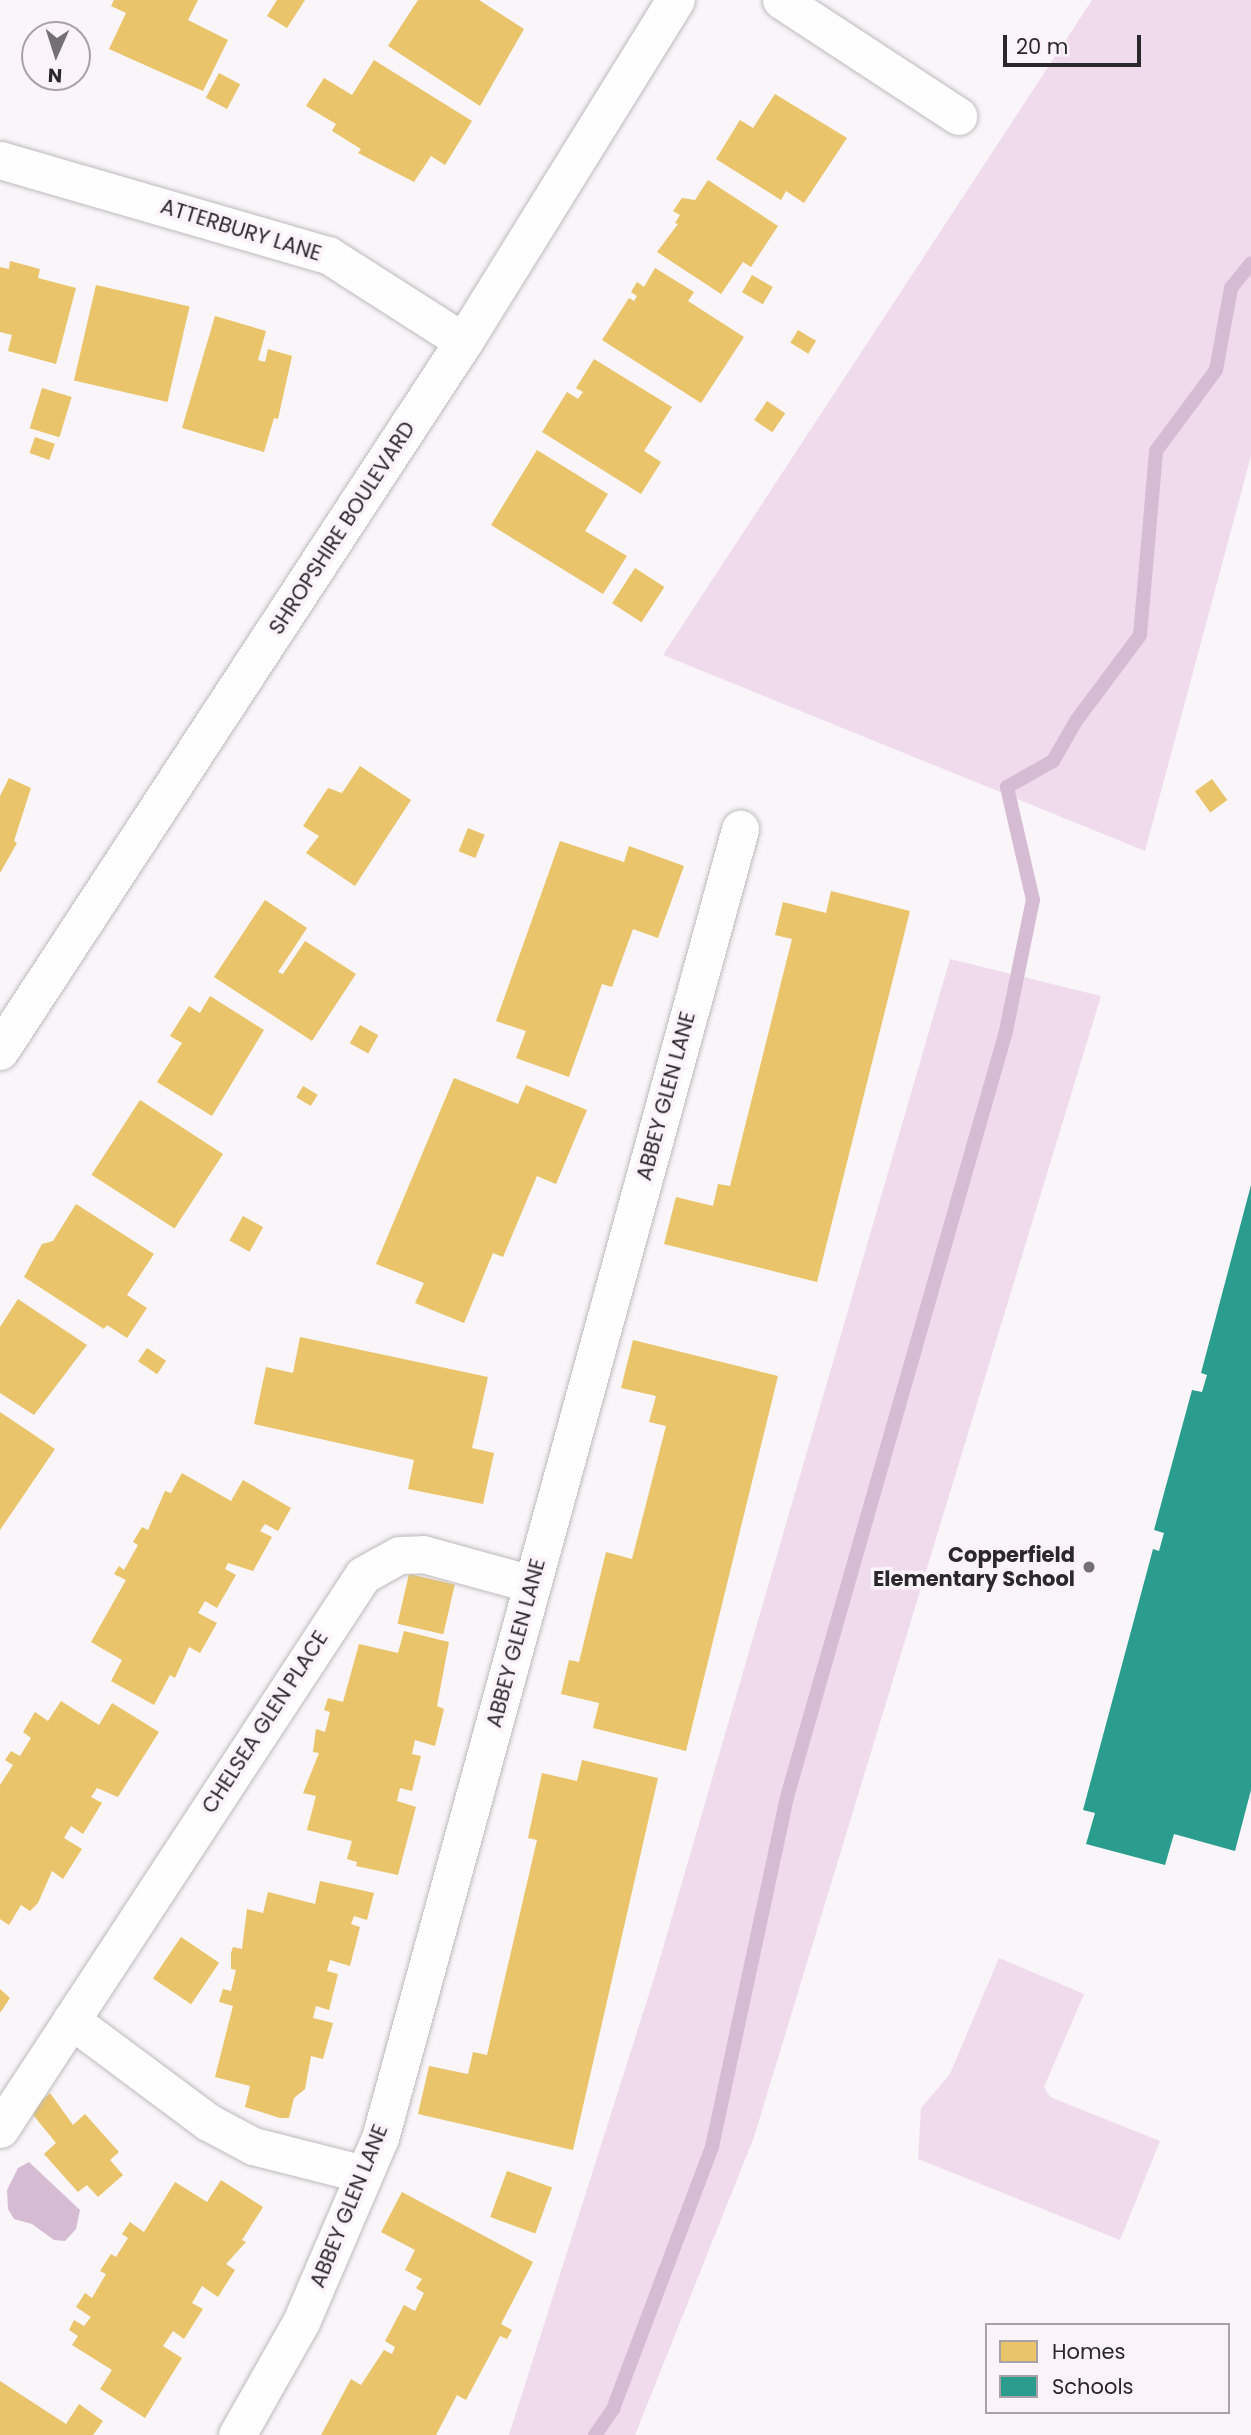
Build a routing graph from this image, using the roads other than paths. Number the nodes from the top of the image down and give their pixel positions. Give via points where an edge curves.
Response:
1 (676, 0) edge
2 (781, 0) edge
3 (958, 116) dead end
4 (0, 160) edge
5 (464, 342) junction
6 (740, 829) dead end
7 (0, 1051) edge
8 (532, 1584) junction
9 (71, 2020) junction
10 (0, 2129) edge
11 (364, 2175) junction
12 (237, 2435) edge

1 - 5 street, SHROPSHIRE BOULEVARD
2 - 3 street
4 - 5 street, ATTERBURY LANE via 328,255
5 - 7 street, SHROPSHIRE BOULEVARD
6 - 8 street, ABBEY GLEN LANE
8 - 9 street, CHELSEA GLEN PLACE via 424,1555 399,1555 363,1575
8 - 11 street, ABBEY GLEN LANE via 380,2138
9 - 10 street, CHELSEA GLEN PLACE
9 - 11 street via 208,2122 253,2146
11 - 12 street, ABBEY GLEN LANE via 301,2322

